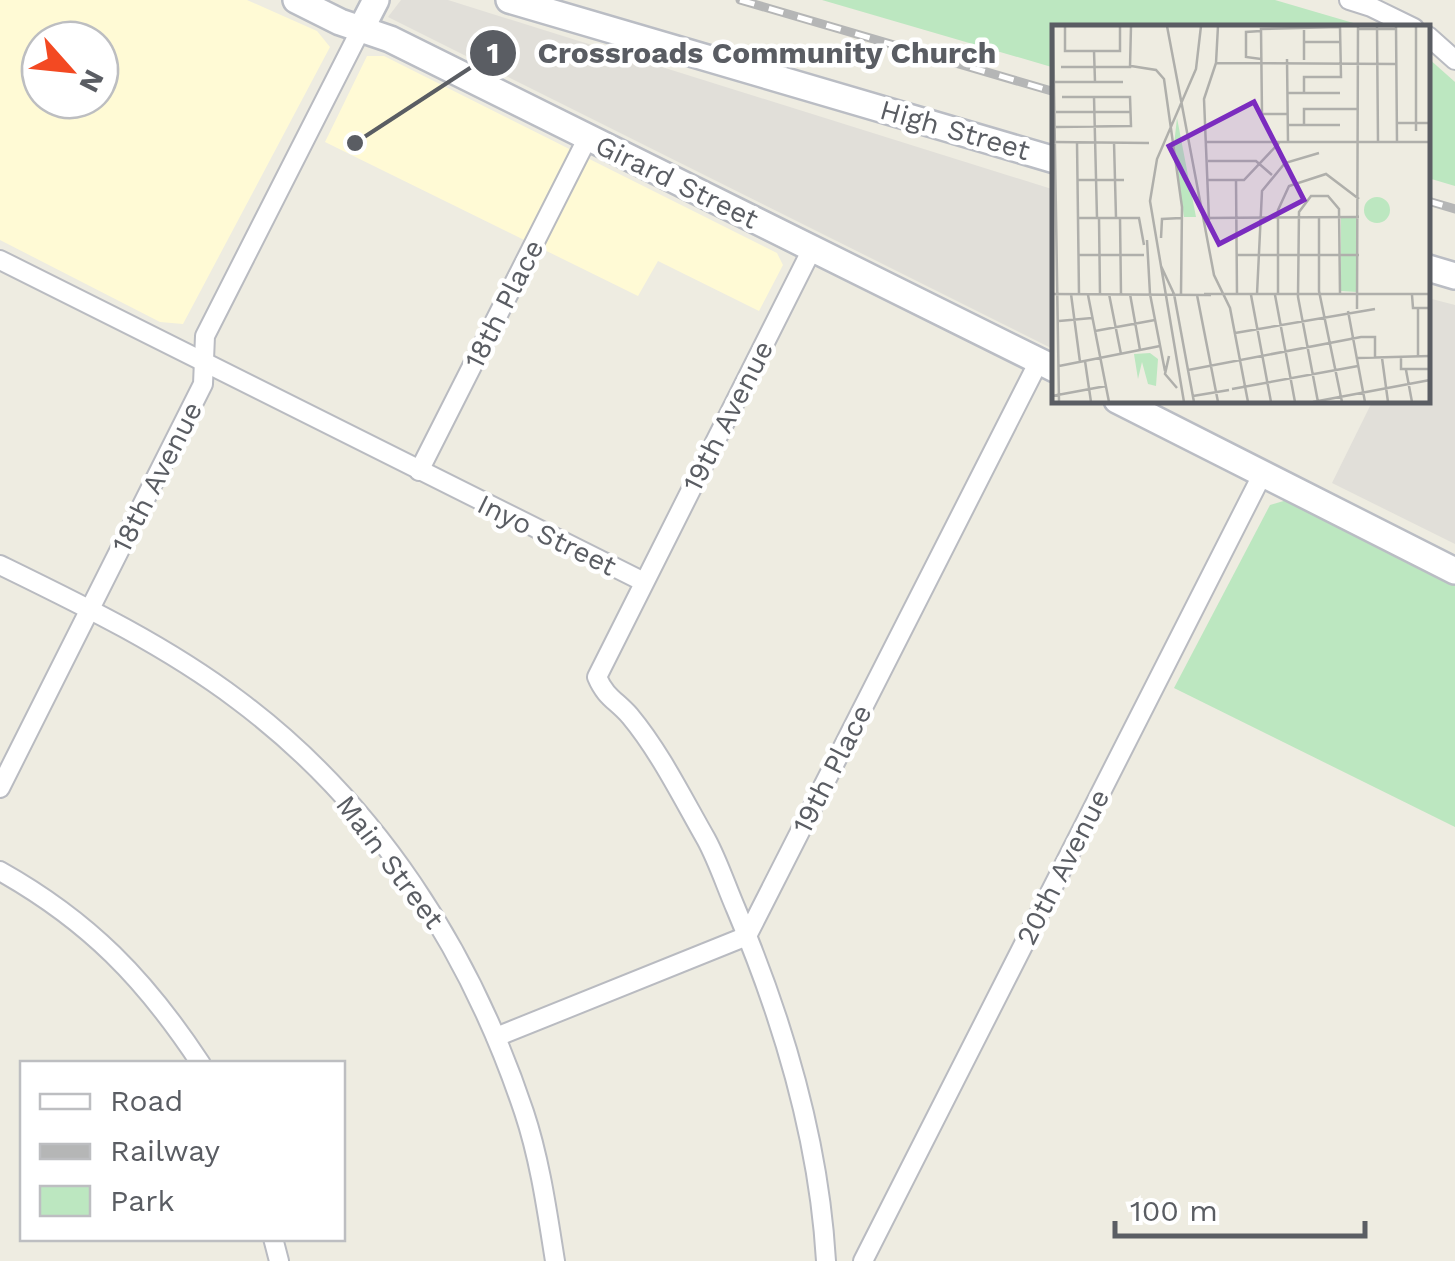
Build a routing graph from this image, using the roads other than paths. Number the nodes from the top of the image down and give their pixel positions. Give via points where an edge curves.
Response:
1 (296, 0) edge
2 (376, 0) edge
3 (509, 0) edge
4 (1350, 0) edge
5 (1408, 25) edge
6 (361, 29) junction
7 (1430, 38) edge
8 (1455, 60) edge
9 (588, 138) junction
10 (1052, 159) edge
11 (812, 250) junction
12 (0, 260) edge
13 (1430, 269) edge
14 (1455, 276) edge
15 (203, 361) junction
16 (1047, 365) edge
17 (1122, 402) edge
18 (419, 471) junction
19 (1263, 472) junction
20 (0, 564) edge
21 (1455, 571) edge
22 (644, 582) junction
23 (90, 610) junction
24 (0, 788) edge
25 (0, 870) edge
26 (748, 936) junction
27 (496, 1036) junction
28 (199, 1061) edge
29 (555, 1261) edge
30 (826, 1261) edge
31 (863, 1261) edge

1 - 6 main road, Girard Street
2 - 6 main road, 18th Avenue
3 - 10 main road, High Street
4 - 5 street
6 - 9 main road, Girard Street
6 - 15 street, 18th Avenue via 206,336
7 - 8 street
9 - 11 main road, Girard Street
9 - 18 street, 18th Place
11 - 16 main road, Girard Street
11 - 22 street, 19th Avenue
12 - 15 street, Inyo Street
13 - 14 main road
15 - 18 street, Inyo Street
15 - 23 street, 18th Avenue via 203,384
16 - 26 street, 19th Place
17 - 19 main road
18 - 22 street, Inyo Street
19 - 21 main road
19 - 31 street, 20th Avenue
20 - 23 street, Main Street
22 - 26 street, Inyo Street via 597,676 604,694 629,715 708,843
23 - 24 street, 18th Avenue
23 - 27 street, Main Street via 239,700 367,821 419,890
25 - 28 street via 48,898 114,952
26 - 27 street
26 - 30 street, Inyo Street via 798,1088
27 - 29 street, Main Street via 525,1115

